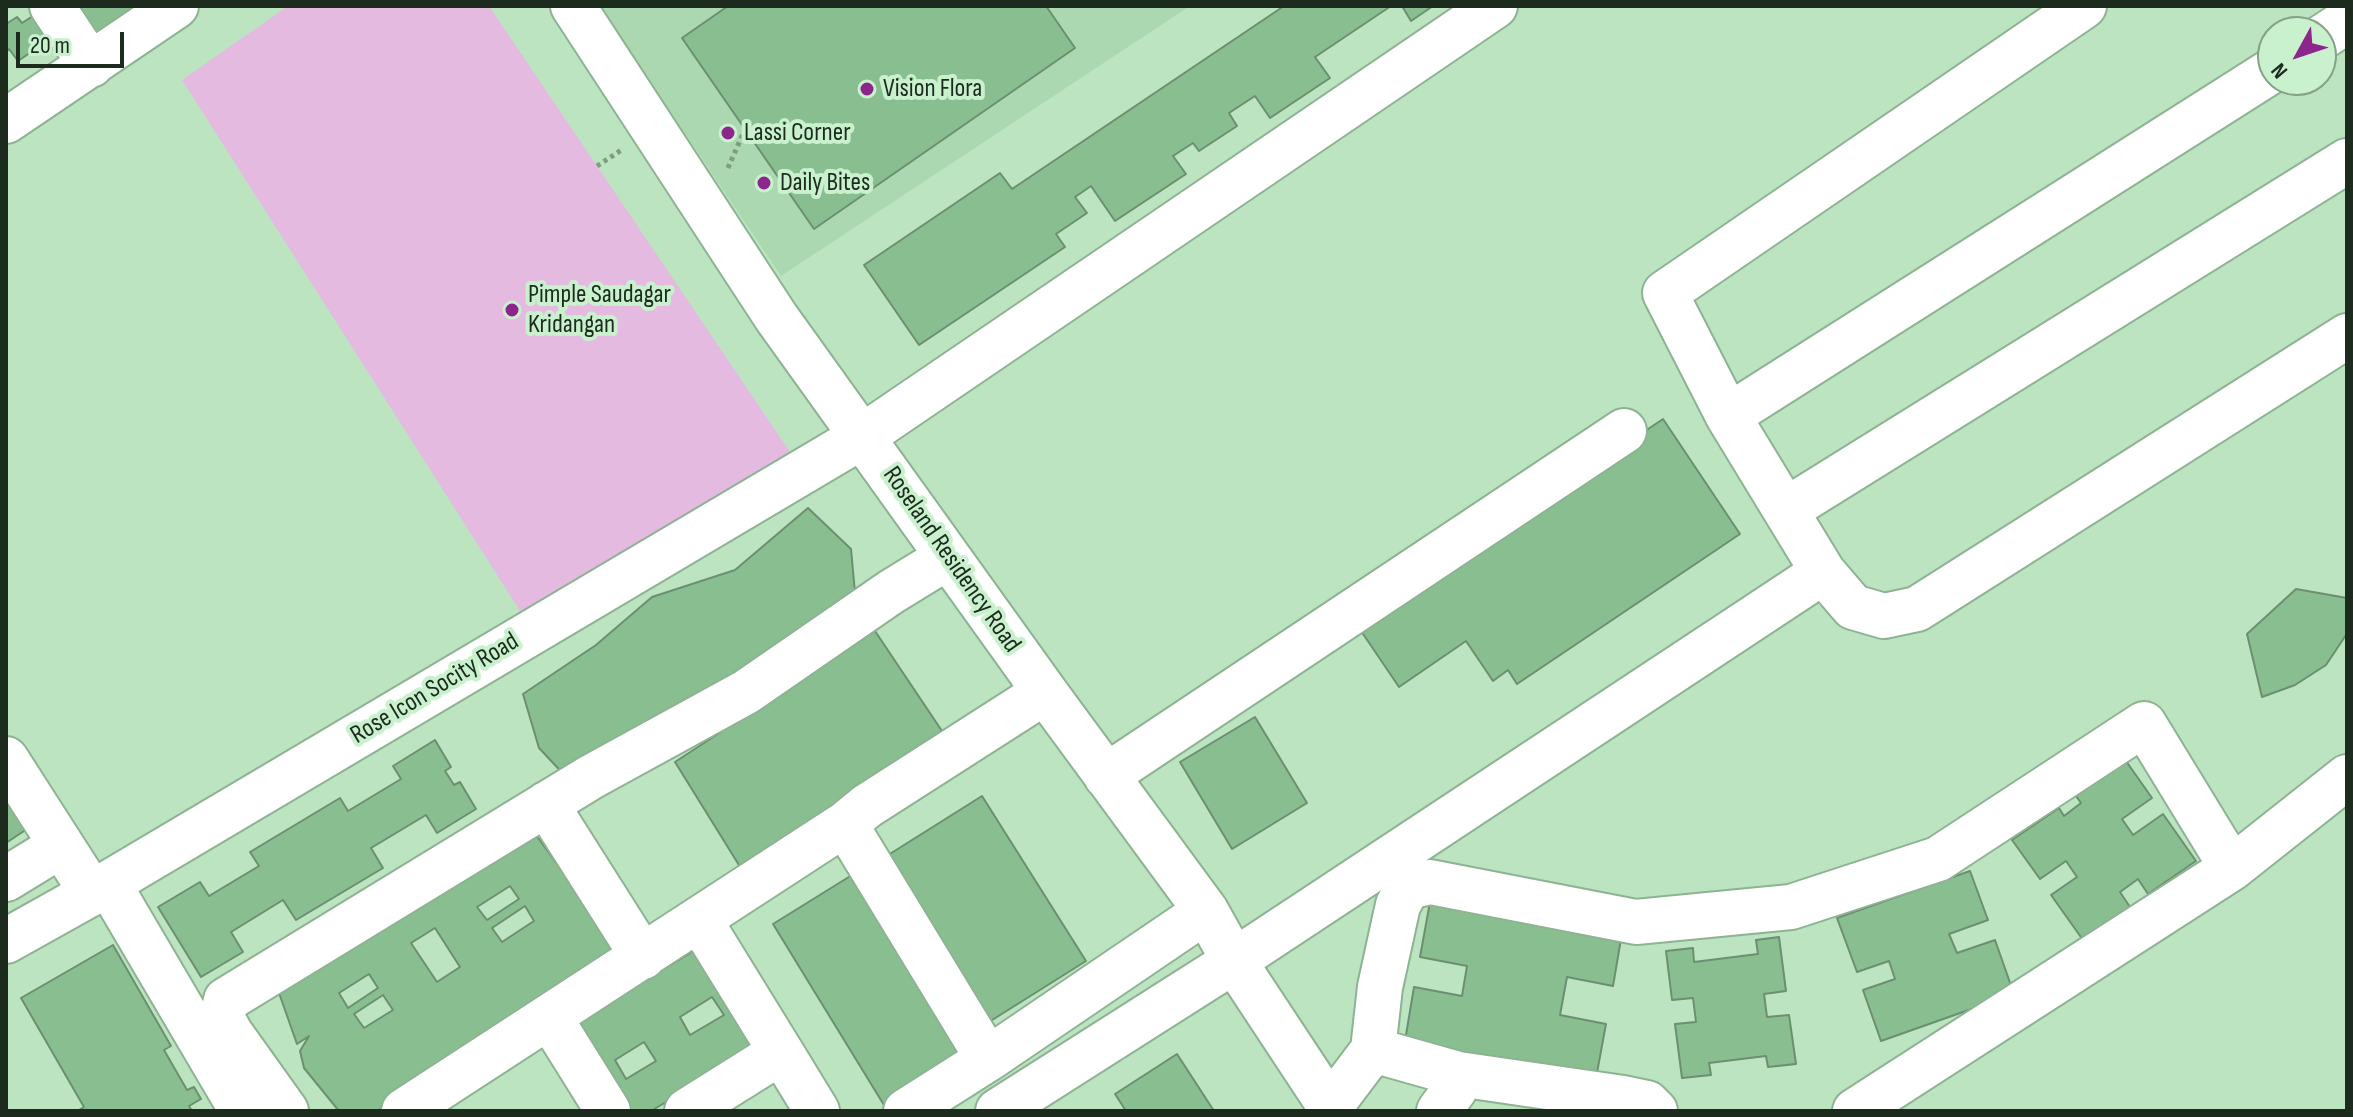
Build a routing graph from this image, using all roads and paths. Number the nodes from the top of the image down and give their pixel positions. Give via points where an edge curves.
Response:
1 (52, 6) edge
2 (176, 6) edge
3 (573, 6) edge
4 (1495, 6) edge
5 (2084, 6) edge
6 (91, 65) junction
7 (2257, 80) edge
8 (6, 121) edge
9 (745, 129) dead end
10 (720, 155) dead end
11 (2347, 161) edge
12 (2347, 336) edge
13 (1728, 416) junction
14 (1624, 431) dead end
15 (863, 436) junction
16 (1786, 510) junction
17 (948, 557) junction
18 (1823, 572) junction
19 (1045, 692) junction
20 (6, 759) edge
21 (1106, 776) junction
22 (2347, 777) edge
23 (546, 804) junction
24 (845, 824) junction
25 (60, 846) junction
26 (2232, 868) junction
27 (6, 879) edge
28 (100, 888) junction
29 (1206, 911) junction
30 (699, 919) junction
31 (6, 941) edge
32 (643, 957) junction
33 (1234, 961) junction
34 (550, 1018) junction
35 (1373, 1050) junction
36 (781, 1052) junction
37 (988, 1059) junction
38 (1448, 1092) edge
39 (432, 1104) edge
40 (1332, 1109) edge
41 (242, 1111) edge
42 (286, 1111) edge
43 (608, 1111) edge
44 (687, 1111) edge
45 (817, 1111) edge
46 (906, 1111) edge
47 (998, 1111) edge
48 (1655, 1111) edge
49 (1855, 1111) edge

1 - 6 street
2 - 6 street
3 - 15 street, Roseland Residency Road via 776,317
4 - 15 street, Rose Icon Socity Road
5 - 13 street via 1665,293
6 - 8 street
7 - 13 street
9 - 10 path via 728,168
11 - 16 street
12 - 18 street via 1917,609 1884,616 1853,607
13 - 16 street
14 - 21 street
15 - 17 street, Roseland Residency Road
15 - 28 street, Rose Icon Socity Road
16 - 18 street
17 - 19 street, Roseland Residency Road
17 - 23 street via 746,692
18 - 33 street
19 - 21 street, Roseland Residency Road
19 - 24 street
20 - 25 street
21 - 29 street, Roseland Residency Road
22 - 26 street
23 - 32 street
23 - 42 street via 226,1000 222,1018
24 - 30 street
24 - 37 street
25 - 27 street
25 - 28 street
26 - 35 street via 2144,724 1938,859 1791,907 1636,922 1430,882 1408,887 1398,905 1380,987
26 - 49 street
28 - 31 street, Rose Icon Socity Road
28 - 41 street
29 - 33 street, Roseland Residency Road
29 - 37 street
30 - 32 street
30 - 36 street
32 - 34 street
33 - 40 street, Roseland Residency Road
33 - 47 street
34 - 39 street
34 - 43 street
35 - 38 street
35 - 40 street
36 - 44 street
36 - 45 street
37 - 46 street
38 - 48 street via 1623,1098 1647,1103

